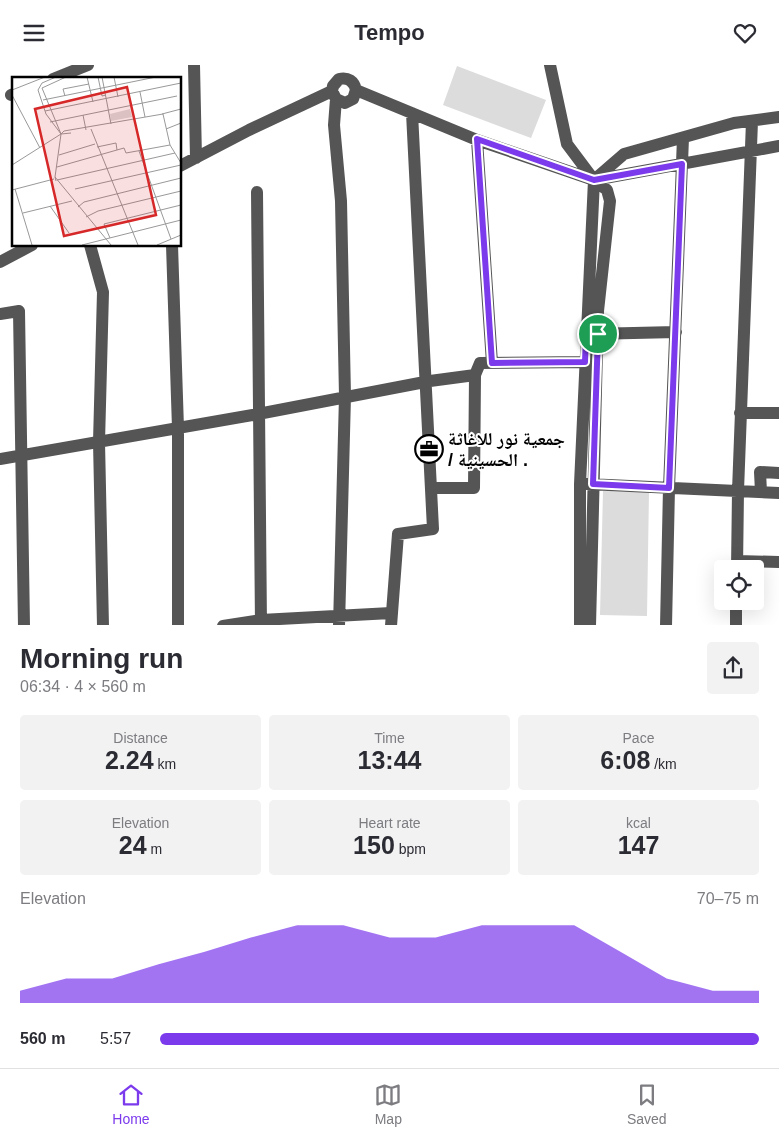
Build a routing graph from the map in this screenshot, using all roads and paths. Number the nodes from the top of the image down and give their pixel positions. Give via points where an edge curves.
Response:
1 (88, 65) edge
2 (194, 65) edge
3 (344, 65) edge
4 (550, 65) edge
5 (58, 77) edge
6 (344, 78) junction
7 (356, 90) junction
8 (334, 95) junction
9 (412, 113) junction
10 (779, 117) edge
11 (752, 121) junction
12 (683, 138) junction
13 (477, 139) junction
14 (779, 146) edge
15 (749, 151) junction
16 (196, 158) junction
17 (682, 164) junction
18 (181, 166) edge
19 (594, 180) junction
20 (257, 192) dead end
21 (30, 246) edge
22 (90, 246) edge
23 (172, 246) edge
24 (0, 262) edge
25 (0, 314) edge
26 (676, 332) junction
27 (592, 334) junction
28 (585, 362) junction
29 (492, 363) junction
30 (475, 375) junction
31 (425, 382) junction
32 (345, 396) junction
33 (740, 413) junction
34 (779, 413) edge
35 (258, 414) junction
36 (178, 428) junction
37 (99, 443) junction
38 (20, 457) junction
39 (0, 459) edge
40 (779, 473) edge
41 (580, 483) junction
42 (593, 484) junction
43 (431, 488) junction
44 (669, 488) junction
45 (738, 491) junction
46 (761, 492) junction
47 (779, 493) edge
48 (737, 560) edge
49 (779, 562) edge
50 (764, 563) edge
51 (736, 610) edge
52 (391, 619) edge
53 (339, 620) edge
54 (261, 623) edge
55 (24, 625) edge
56 (103, 625) edge
57 (178, 625) edge
58 (223, 625) edge
59 (580, 625) edge
60 (590, 625) edge
61 (666, 625) edge
62 (736, 625) edge

1 - 5 street
2 - 16 street
3 - 6 street
4 - 19 street via 567,144
6 - 7 street via 353,81
6 - 8 street via 335,82
7 - 8 street via 356,95 345,103
7 - 9 street
8 - 16 street
8 - 32 street via 341,201
9 - 13 street
9 - 31 street
10 - 11 street
11 - 12 street
11 - 15 street
12 - 17 street
12 - 19 street via 624,154
13 - 19 street
13 - 29 street
14 - 15 street
15 - 17 street
15 - 33 street
16 - 18 street
17 - 19 street
17 - 26 street
19 - 27 street
20 - 35 street
21 - 24 street
22 - 37 street via 103,292
23 - 36 street
25 - 38 street via 19,311
26 - 27 street
26 - 44 street
27 - 28 street
27 - 42 street
28 - 29 street
28 - 41 street
29 - 30 street via 480,363
30 - 31 street
30 - 43 street via 474,488
31 - 32 street
31 - 43 street
32 - 35 street
32 - 53 street
33 - 34 street
33 - 45 street
35 - 36 street
35 - 54 street
36 - 37 street
36 - 57 street
37 - 38 street
37 - 56 street
38 - 39 street
38 - 55 street
40 - 46 street via 760,472
41 - 42 street
41 - 59 street
42 - 44 street
42 - 60 street
43 - 52 street via 433,529 398,534
44 - 45 street
44 - 61 street
45 - 46 street
45 - 48 street
46 - 47 street
49 - 50 street
51 - 62 street
52 - 53 street
53 - 54 street
54 - 58 street

